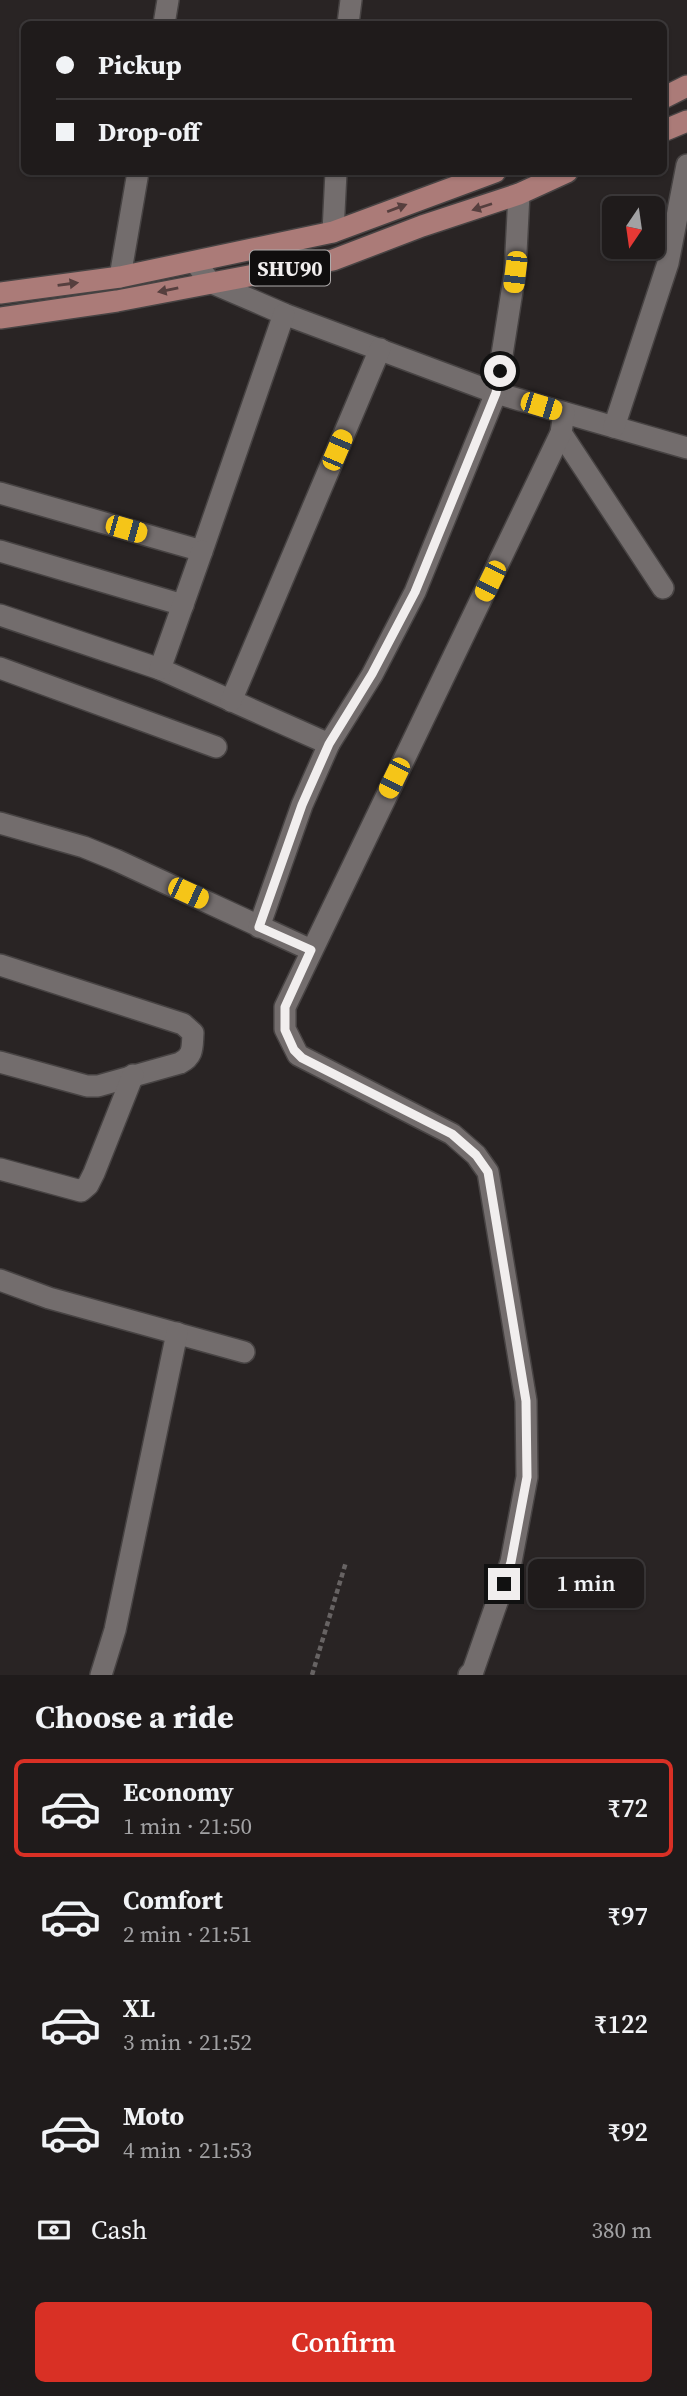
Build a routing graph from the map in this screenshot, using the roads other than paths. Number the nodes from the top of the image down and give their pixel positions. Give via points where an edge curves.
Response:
1 (168, 0) edge
2 (351, 0) edge
3 (164, 21) edge
4 (348, 21) edge
5 (687, 86) edge
6 (667, 96) edge
7 (687, 121) edge
8 (667, 129) edge
9 (687, 165) edge
10 (137, 175) edge
11 (336, 175) edge
12 (487, 175) edge
13 (560, 175) edge
14 (519, 194) junction
15 (333, 232) junction
16 (195, 262) junction
17 (120, 278) junction
18 (210, 282) junction
19 (0, 293) edge
20 (284, 314) junction
21 (0, 318) edge
22 (380, 349) junction
23 (496, 393) junction
24 (562, 423) junction
25 (614, 427) junction
26 (687, 448) edge
27 (0, 493) edge
28 (0, 551) edge
29 (202, 551) junction
30 (663, 588) dead end
31 (183, 605) junction
32 (0, 615) edge
33 (0, 668) edge
34 (160, 669) junction
35 (231, 701) junction
36 (329, 744) junction
37 (216, 747) dead end
38 (0, 822) edge
39 (259, 927) junction
40 (311, 950) junction
41 (0, 965) edge
42 (0, 1062) edge
43 (133, 1075) junction
44 (0, 1169) edge
45 (0, 1280) edge
46 (177, 1333) junction
47 (244, 1352) dead end
48 (101, 1675) edge
49 (469, 1675) edge

1 - 3 street
2 - 4 street
5 - 6 main road
7 - 8 main road
9 - 25 street via 668,263
10 - 17 street
11 - 15 street
15 -> 12 main road
13 - 14 main road, SHU90
14 -> 18 main road, SHU90 via 333,260
14 - 23 street via 515,272
15 - 16 main road
16 - 17 main road
16 - 18 street
19 -> 17 main road
18 - 20 street
18 -> 21 main road, SHU90
20 - 22 street
20 - 29 street
22 - 23 street
22 - 35 street
23 - 24 street
23 - 36 street via 415,592
24 - 25 street
24 - 30 street
24 - 40 street
25 - 26 street
27 - 29 street
28 - 31 street
29 - 31 street
31 - 34 street
32 - 34 street
33 - 37 street
34 - 35 street
35 - 36 street
36 - 39 street
38 - 39 street via 117,860
39 - 40 street
40 - 49 street via 285,1007 285,1030 294,1050 452,1134 488,1172 526,1401 527,1477 511,1562
41 - 43 street via 190,1028 189,1058
42 - 43 street via 87,1086
43 - 44 street via 94,1173 81,1191
45 - 46 street
46 - 47 street
46 - 48 street via 115,1630

